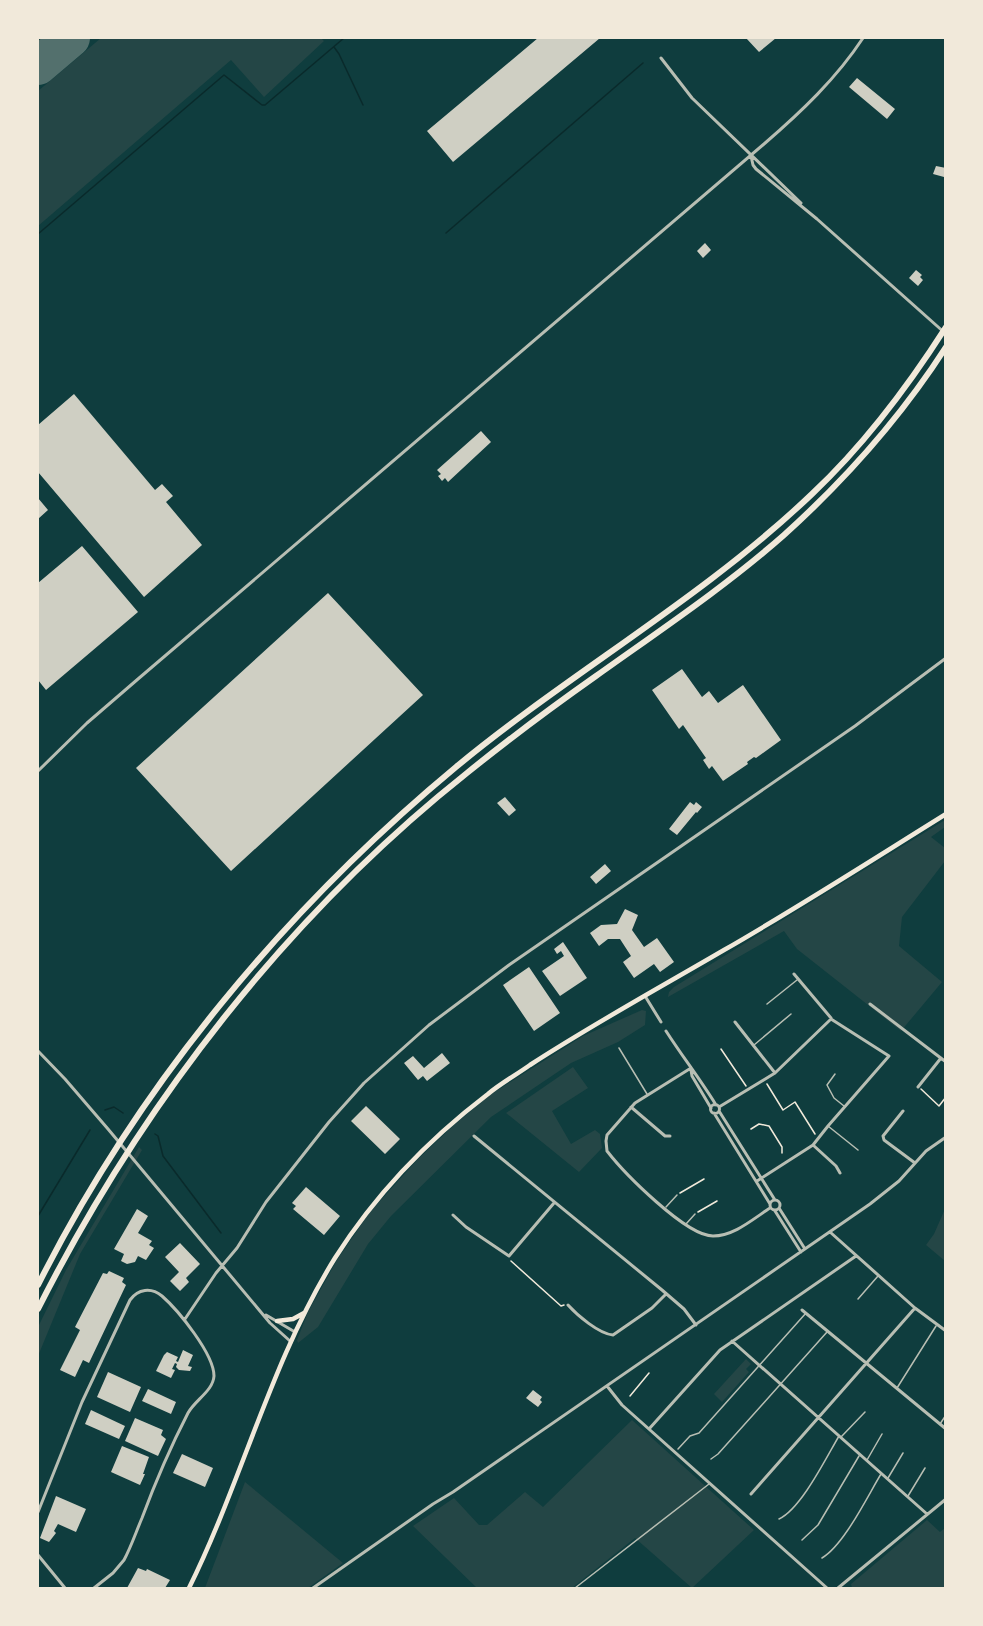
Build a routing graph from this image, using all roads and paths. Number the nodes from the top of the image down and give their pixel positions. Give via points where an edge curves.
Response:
1 (863, 38) edge
2 (661, 58) dead end
3 (751, 156) junction
4 (817, 219) junction
5 (945, 327) edge
6 (945, 334) edge
7 (945, 347) edge
8 (945, 658) edge
9 (38, 771) edge
10 (945, 814) edge
11 (794, 975) dead end
12 (798, 979) junction
13 (645, 996) junction
14 (766, 1004) dead end
15 (870, 1004) dead end
16 (792, 1014) dead end
17 (831, 1018) junction
18 (661, 1022) dead end
19 (735, 1022) dead end
20 (666, 1031) dead end
21 (753, 1046) junction
22 (619, 1048) dead end
23 (721, 1049) dead end
24 (38, 1051) edge
25 (941, 1058) junction
26 (945, 1062) edge
27 (691, 1068) junction
28 (775, 1073) junction
29 (835, 1074) dead end
30 (765, 1079) junction
31 (918, 1087) dead end
32 (748, 1089) junction
33 (925, 1092) dead end
34 (647, 1095) junction
35 (945, 1097) edge
36 (631, 1107) junction
37 (845, 1107) junction
38 (711, 1108) junction
39 (718, 1108) junction
40 (903, 1111) dead end
41 (714, 1113) junction
42 (828, 1126) junction
43 (751, 1129) dead end
44 (474, 1136) dead end
45 (670, 1136) dead end
46 (818, 1137) junction
47 (945, 1137) edge
48 (813, 1145) junction
49 (858, 1150) dead end
50 (782, 1153) dead end
51 (915, 1163) junction
52 (840, 1173) dead end
53 (762, 1178) junction
54 (704, 1179) dead end
55 (757, 1181) junction
56 (677, 1195) joint
57 (775, 1200) junction
58 (717, 1201) dead end
59 (554, 1203) junction
60 (770, 1206) junction
61 (665, 1208) junction
62 (777, 1209) junction
63 (695, 1214) joint
64 (453, 1215) dead end
65 (685, 1224) junction
66 (830, 1232) junction
67 (805, 1249) junction
68 (801, 1252) junction
69 (509, 1256) junction
70 (856, 1256) junction
71 (223, 1266) junction
72 (878, 1275) junction
73 (38, 1285) edge
74 (666, 1294) junction
75 (858, 1299) dead end
76 (568, 1305) joint
77 (915, 1308) junction
78 (38, 1309) edge
79 (802, 1310) dead end
80 (306, 1311) junction
81 (806, 1313) junction
82 (264, 1315) junction
83 (185, 1319) junction
84 (277, 1321) junction
85 (696, 1325) junction
86 (936, 1325) junction
87 (828, 1331) junction
88 (945, 1331) edge
89 (295, 1332) junction
90 (732, 1341) junction
91 (291, 1342) junction
92 (867, 1363) junction
93 (759, 1365) junction
94 (650, 1373) dead end
95 (780, 1384) junction
96 (607, 1386) junction
97 (897, 1388) junction
98 (630, 1396) dead end
99 (865, 1412) dead end
100 (945, 1415) edge
101 (818, 1417) junction
102 (939, 1424) junction
103 (649, 1429) junction
104 (945, 1429) edge
105 (882, 1434) dead end
106 (840, 1437) junction
107 (678, 1449) dead end
108 (903, 1453) dead end
109 (860, 1455) junction
110 (711, 1459) dead end
111 (866, 1461) junction
112 (925, 1468) dead end
113 (881, 1474) junction
114 (887, 1479) junction
115 (710, 1484) junction
116 (750, 1494) dead end
117 (907, 1497) junction
118 (945, 1498) edge
119 (38, 1512) edge
120 (927, 1514) junction
121 (779, 1519) dead end
122 (802, 1540) dead end
123 (38, 1555) edge
124 (822, 1558) dead end
125 (65, 1588) edge
126 (94, 1588) edge
127 (189, 1588) edge
128 (313, 1588) edge
129 (575, 1588) edge
130 (827, 1588) edge
131 (838, 1588) edge

1 - 3 street via 822,91
2 - 3 street via 692,98
3 - 4 street
3 - 4 street via 756,169
3 - 9 street via 121,693
4 - 6 street
5 - 73 highway via 873,429 787,517 721,572 456,767 345,867 246,974 166,1077 94,1183
7 - 78 highway via 881,436 782,537 456,781 353,874 301,928 212,1034 141,1130 78,1232
8 - 71 street via 855,726 429,1025 364,1083 329,1122
10 - 13 main road
11 - 12 street
12 - 14 lane
12 - 17 street
13 - 18 street
13 - 80 main road via 489,1092 454,1122 368,1210 335,1258
15 - 25 street
16 - 21 lane
17 - 28 street
17 - 37 street via 889,1056
19 - 21 street
20 - 27 street
21 - 28 street
22 - 34 lane
23 - 32 path
24 - 71 street
25 - 26 street
25 - 31 street
27 - 34 street
27 - 38 street
27 - 39 street
28 - 30 street
29 - 37 lane via 827,1085
30 - 32 street
30 - 46 path via 783,1110 795,1102
32 - 39 street
33 - 35 path via 939,1106
34 - 36 street
36 - 45 street
36 - 61 street via 607,1135 607,1151 628,1177
37 - 42 street
38 - 39 street
38 - 41 street
39 - 41 street
39 - 53 street
40 - 51 street via 884,1140
41 - 55 street
42 - 46 street
42 - 49 lane
43 - 50 path via 759,1124 769,1126
44 - 59 street
46 - 48 street
47 - 51 street
48 - 52 street
48 - 53 street
51 - 66 street via 888,1191
53 - 55 street
53 - 57 street
54 - 56 path
55 - 60 street
56 - 61 lane
57 - 60 street
57 - 62 street via 779,1203
58 - 63 path
59 - 69 street
59 - 74 street
60 - 62 street
60 - 65 street via 738,1229 714,1236 700,1234
61 - 65 street
62 - 67 street
62 - 68 street
63 - 65 lane
64 - 69 street
66 - 67 street
66 - 70 street
67 - 68 street
68 - 85 street
69 - 76 path via 561,1305
70 - 72 street
70 - 90 street
71 - 82 street
71 - 83 street
72 - 75 lane
72 - 77 street
74 - 76 street via 613,1335 606,1334
74 - 85 street
77 - 86 street
77 - 92 street
79 - 81 street
80 - 84 main road via 293,1319
80 - 89 main road
81 - 87 street
81 - 93 lane
82 - 84 street
82 - 91 street
83 - 119 street via 157,1293 136,1293 91,1382
83 - 126 street via 210,1362 212,1383 189,1411 124,1560
84 - 89 street
85 - 96 street
86 - 88 street
86 - 97 lane
87 - 92 street
87 - 95 lane
89 - 91 main road
90 - 93 street
90 - 103 street
91 - 127 main road
92 - 97 street
92 - 101 street
93 - 95 street
93 - 107 lane via 699,1433 690,1436
94 - 98 path
95 - 101 street
95 - 110 lane
96 - 103 street
96 - 128 street
97 - 102 street
99 - 106 lane
100 - 102 lane
101 - 106 street
101 - 116 street
102 - 104 street
103 - 115 street
105 - 111 lane
106 - 109 street
106 - 121 lane via 797,1504
108 - 114 lane
109 - 111 street
109 - 122 lane via 818,1524
111 - 113 street
112 - 117 lane
113 - 114 street
113 - 124 lane via 840,1542
114 - 117 street
115 - 129 lane
115 - 130 street
117 - 120 street
118 - 120 street
120 - 131 street
123 - 125 street

